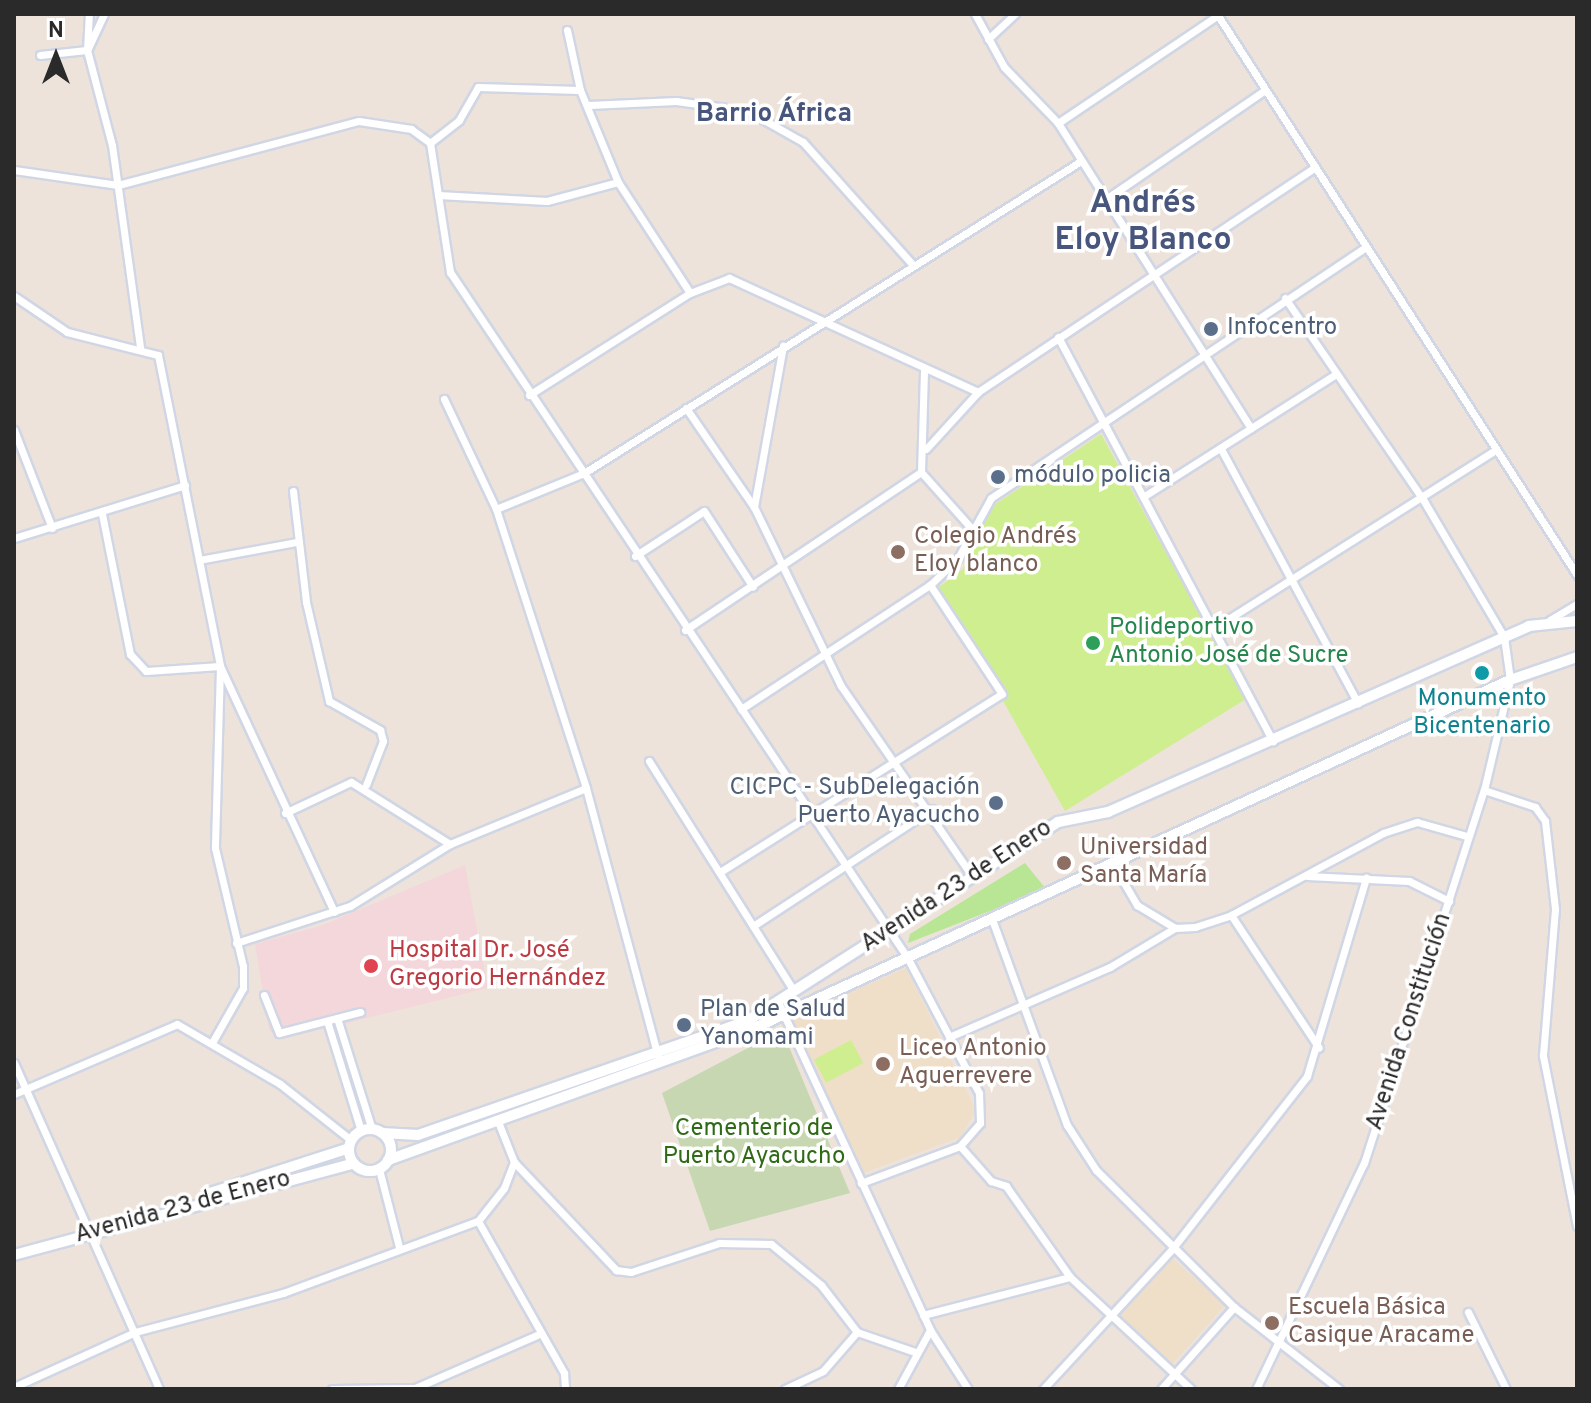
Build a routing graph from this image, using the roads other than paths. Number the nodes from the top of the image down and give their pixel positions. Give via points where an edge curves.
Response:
1 (89, 14) edge
2 (104, 14) edge
3 (975, 14) edge
4 (1015, 14) edge
5 (1218, 15) edge
6 (567, 30) dead end
7 (988, 39) junction
8 (87, 50) junction
9 (40, 55) dead end
10 (580, 90) junction
11 (1265, 90) junction
12 (589, 105) junction
13 (1058, 123) junction
14 (430, 143) junction
15 (1081, 161) junction
16 (1313, 169) junction
17 (14, 170) edge
18 (618, 182) junction
19 (118, 185) junction
20 (438, 195) junction
21 (1106, 199) junction
22 (1364, 248) junction
23 (912, 264) junction
24 (1157, 274) junction
25 (690, 293) junction
26 (14, 296) edge
27 (1285, 298) junction
28 (831, 321) junction
29 (1058, 337) junction
30 (783, 346) junction
31 (140, 347) junction
32 (1206, 352) junction
33 (924, 369) junction
34 (1336, 374) junction
35 (978, 392) junction
36 (529, 395) junction
37 (444, 399) dead end
38 (686, 408) junction
39 (1105, 424) junction
40 (1251, 428) junction
41 (14, 430) edge
42 (926, 449) junction
43 (1221, 449) junction
44 (1492, 452) junction
45 (921, 472) junction
46 (584, 473) junction
47 (185, 485) junction
48 (293, 491) dead end
49 (1146, 495) junction
50 (1424, 501) junction
51 (754, 507) junction
52 (496, 509) junction
53 (102, 514) junction
54 (52, 528) junction
55 (971, 528) junction
56 (14, 538) edge
57 (296, 542) junction
58 (635, 556) junction
59 (199, 560) junction
60 (782, 569) junction
61 (1577, 575) edge
62 (1296, 581) junction
63 (930, 585) junction
64 (753, 587) junction
65 (1577, 604) edge
66 (1550, 620) junction
67 (1575, 621) edge
68 (1214, 628) junction
69 (685, 630) junction
70 (1504, 637) junction
71 (829, 654) junction
72 (1576, 657) edge
73 (220, 666) junction
74 (1510, 680) junction
75 (1358, 703) junction
76 (741, 709) junction
77 (1273, 741) junction
78 (649, 761) dead end
79 (893, 765) junction
80 (366, 785) junction
81 (586, 788) junction
82 (1484, 790) junction
83 (932, 809) junction
84 (285, 813) junction
85 (809, 815) junction
86 (1466, 836) junction
87 (450, 844) junction
88 (1113, 864) junction
89 (845, 867) junction
90 (720, 872) junction
91 (972, 876) junction
92 (1304, 876) junction
93 (1366, 878) junction
94 (1449, 901) junction
95 (334, 912) junction
96 (1231, 915) junction
97 (993, 922) junction
98 (753, 926) junction
99 (1175, 928) junction
100 (886, 933) junction
101 (236, 943) junction
102 (907, 957) junction
103 (794, 991) junction
104 (264, 995) dead end
105 (778, 1002) junction
106 (1024, 1007) junction
107 (360, 1012) dead end
108 (784, 1014) junction
109 (337, 1018) junction
110 (327, 1021) junction
111 (949, 1037) junction
112 (213, 1041) junction
113 (1319, 1048) junction
114 (658, 1058) junction
115 (14, 1063) edge
116 (26, 1091) junction
117 (14, 1094) edge
118 (496, 1117) junction
119 (372, 1131) junction
120 (350, 1144) junction
121 (960, 1146) junction
122 (388, 1160) junction
123 (514, 1162) junction
124 (354, 1163) junction
125 (379, 1169) junction
126 (861, 1183) junction
127 (478, 1221) junction
128 (1577, 1226) edge
129 (89, 1229) junction
130 (399, 1247) junction
131 (14, 1249) edge
132 (1172, 1249) junction
133 (14, 1255) edge
134 (1070, 1277) junction
135 (1234, 1307) junction
136 (1468, 1312) dead end
137 (1113, 1314) junction
138 (923, 1315) junction
139 (930, 1330) junction
140 (135, 1332) junction
141 (857, 1332) junction
142 (537, 1335) junction
143 (1280, 1348) junction
144 (915, 1352) junction
145 (1175, 1373) junction
146 (800, 1386) edge
147 (14, 1387) edge
148 (159, 1389) edge
149 (332, 1389) edge
150 (565, 1389) edge
151 (785, 1389) edge
152 (898, 1389) edge
153 (968, 1389) edge
154 (1043, 1389) edge
155 (1161, 1389) edge
156 (1191, 1389) edge
157 (1256, 1389) edge
158 (1339, 1389) edge
159 (1506, 1389) edge

1 - 8 street
2 - 8 street
3 - 7 street
4 - 7 street
5 - 11 street
5 - 13 street
6 - 10 street
7 - 13 street via 1004,67
8 - 9 street
8 - 19 street
10 - 12 street
10 - 14 street via 478,87 459,120
11 - 16 street
11 - 21 street
12 - 18 street
12 - 23 street via 676,101 748,111 803,142
13 - 15 street
14 - 19 street via 392,125 329,124
14 - 20 street
15 - 21 street
15 - 23 street
16 - 22 street
16 - 24 street
17 - 19 street
18 - 20 street via 547,201
18 - 25 street
19 - 31 street
20 - 36 street via 450,272
21 - 24 street
22 - 27 street
22 - 44 street
23 - 28 street
24 - 29 street
24 - 32 street
25 - 28 street via 729,278
25 - 36 street
26 - 31 street via 67,332
27 - 32 street
27 - 34 street
28 - 30 street
28 - 33 street
29 - 35 street
29 - 39 street
30 - 38 street
30 - 51 street
31 - 47 street via 158,355
32 - 39 street
32 - 40 street
33 - 35 street
33 - 42 street
34 - 40 street
34 - 50 street
35 - 42 street
36 - 46 street
37 - 52 street
38 - 46 street
38 - 51 street
39 - 49 street
39 - 55 street via 991,498
40 - 43 street
41 - 54 street
42 - 45 street
43 - 49 street
43 - 62 street
44 - 50 street
44 - 61 street
45 - 55 street
45 - 60 street
46 - 52 street
46 - 58 street
47 - 53 street
47 - 59 street
48 - 57 street
49 - 68 street
50 - 62 street
50 - 70 street
51 - 60 street
52 - 81 street
53 - 54 street
53 - 73 street via 122,637 138,665 146,671
54 - 56 street
55 - 63 street via 958,558
57 - 59 street
57 - 80 street via 329,701 372,725 383,741
58 - 64 street via 704,511
58 - 69 street
59 - 73 street
60 - 64 street
60 - 71 street
62 - 68 street
62 - 75 street
63 - 71 street
63 - 79 street via 1002,694
64 - 69 street
65 - 66 street
66 - 67 main road, Avenida 23 de Enero
66 - 70 main road, Avenida 23 de Enero
68 - 77 street
69 - 76 street
70 - 74 street, Avenida Constitución
70 - 75 main road, Avenida 23 de Enero
71 - 76 street
71 - 79 street
72 - 74 main road, Avenida 23 de Enero
73 - 84 street
73 - 101 street via 215,848
74 - 82 street, Avenida Constitución
74 - 88 main road, Avenida 23 de Enero
75 - 77 main road, Avenida 23 de Enero
76 - 85 street
77 - 91 main road, Avenida 23 de Enero via 1108,812 1058,822
78 - 90 street
79 - 83 street
79 - 85 street
80 - 84 street via 351,782
80 - 87 street via 400,818
81 - 87 street
81 - 114 street
82 - 86 street, Avenida Constitución
82 - 128 street via 1535,807 1545,821 1555,909 1543,1056
83 - 89 street
83 - 91 street
84 - 95 street
85 - 89 street
85 - 90 street
86 - 92 street via 1417,822
86 - 94 street, Avenida Constitución
87 - 95 street
88 - 97 main road, Avenida 23 de Enero
88 - 99 street via 1137,905
89 - 98 street
89 - 100 street
90 - 98 street
91 - 100 main road, Avenida 23 de Enero
92 - 93 street
92 - 96 street
93 - 94 street via 1409,881
93 - 113 street
94 - 143 street, Avenida Constitución via 1364,1163
95 - 101 street
96 - 99 street
96 - 113 street
97 - 102 main road, Avenida 23 de Enero
97 - 106 street
98 - 103 street
99 - 106 street
100 - 102 street
100 - 103 main road, Avenida 23 de Enero
101 - 112 street via 243,988
102 - 108 main road, Avenida 23 de Enero
102 - 111 street
103 - 105 main road, Avenida 23 de Enero
104 - 110 street via 279,1033
105 - 108 street
105 - 114 main road, Avenida 23 de Enero
106 - 111 street
106 - 132 street via 1076,1141
107 - 109 street
108 - 114 main road, Avenida 23 de Enero
108 - 126 street
109 - 110 street
109 - 119 street
110 - 119 street
111 - 121 street via 983,1105 980,1123
112 - 116 street via 190,1027 161,1025
112 - 120 street
113 - 132 street via 1265,1138
114 - 118 main road, Avenida 23 de Enero
114 - 119 main road, Avenida 23 de Enero via 418,1135
115 - 116 street
116 - 117 street
116 - 129 street
118 - 122 main road, Avenida 23 de Enero
118 - 123 street
119 - 120 main road, Avenida 23 de Enero
119 - 122 main road
120 - 124 main road
120 - 129 main road, Avenida 23 de Enero
121 - 126 street
121 - 134 street via 991,1181 1006,1186
122 - 125 main road, Avenida 23 de Enero
123 - 127 street via 504,1188
123 - 141 street via 616,1270 631,1272 719,1243 771,1244 821,1285
124 - 125 main road, Avenida 23 de Enero
124 - 129 main road, Avenida 23 de Enero
125 - 130 street
126 - 138 street
127 - 130 street
127 - 142 street
129 - 131 main road, Avenida 23 de Enero
129 - 133 main road, Avenida 23 de Enero
129 - 140 street
130 - 140 street via 283,1293
132 - 135 street
132 - 137 street
134 - 137 street
134 - 138 street
135 - 143 street
135 - 145 street
136 - 159 street
137 - 145 street
137 - 154 street
138 - 139 street
139 - 144 street
139 - 153 street
140 - 147 street
140 - 148 street
141 - 144 street
141 - 146 street via 823,1371
142 - 149 street via 415,1388
142 - 150 street via 564,1373
143 - 157 street, Avenida Constitución
143 - 158 street
144 - 152 street
145 - 155 street
145 - 156 street
146 - 151 street

